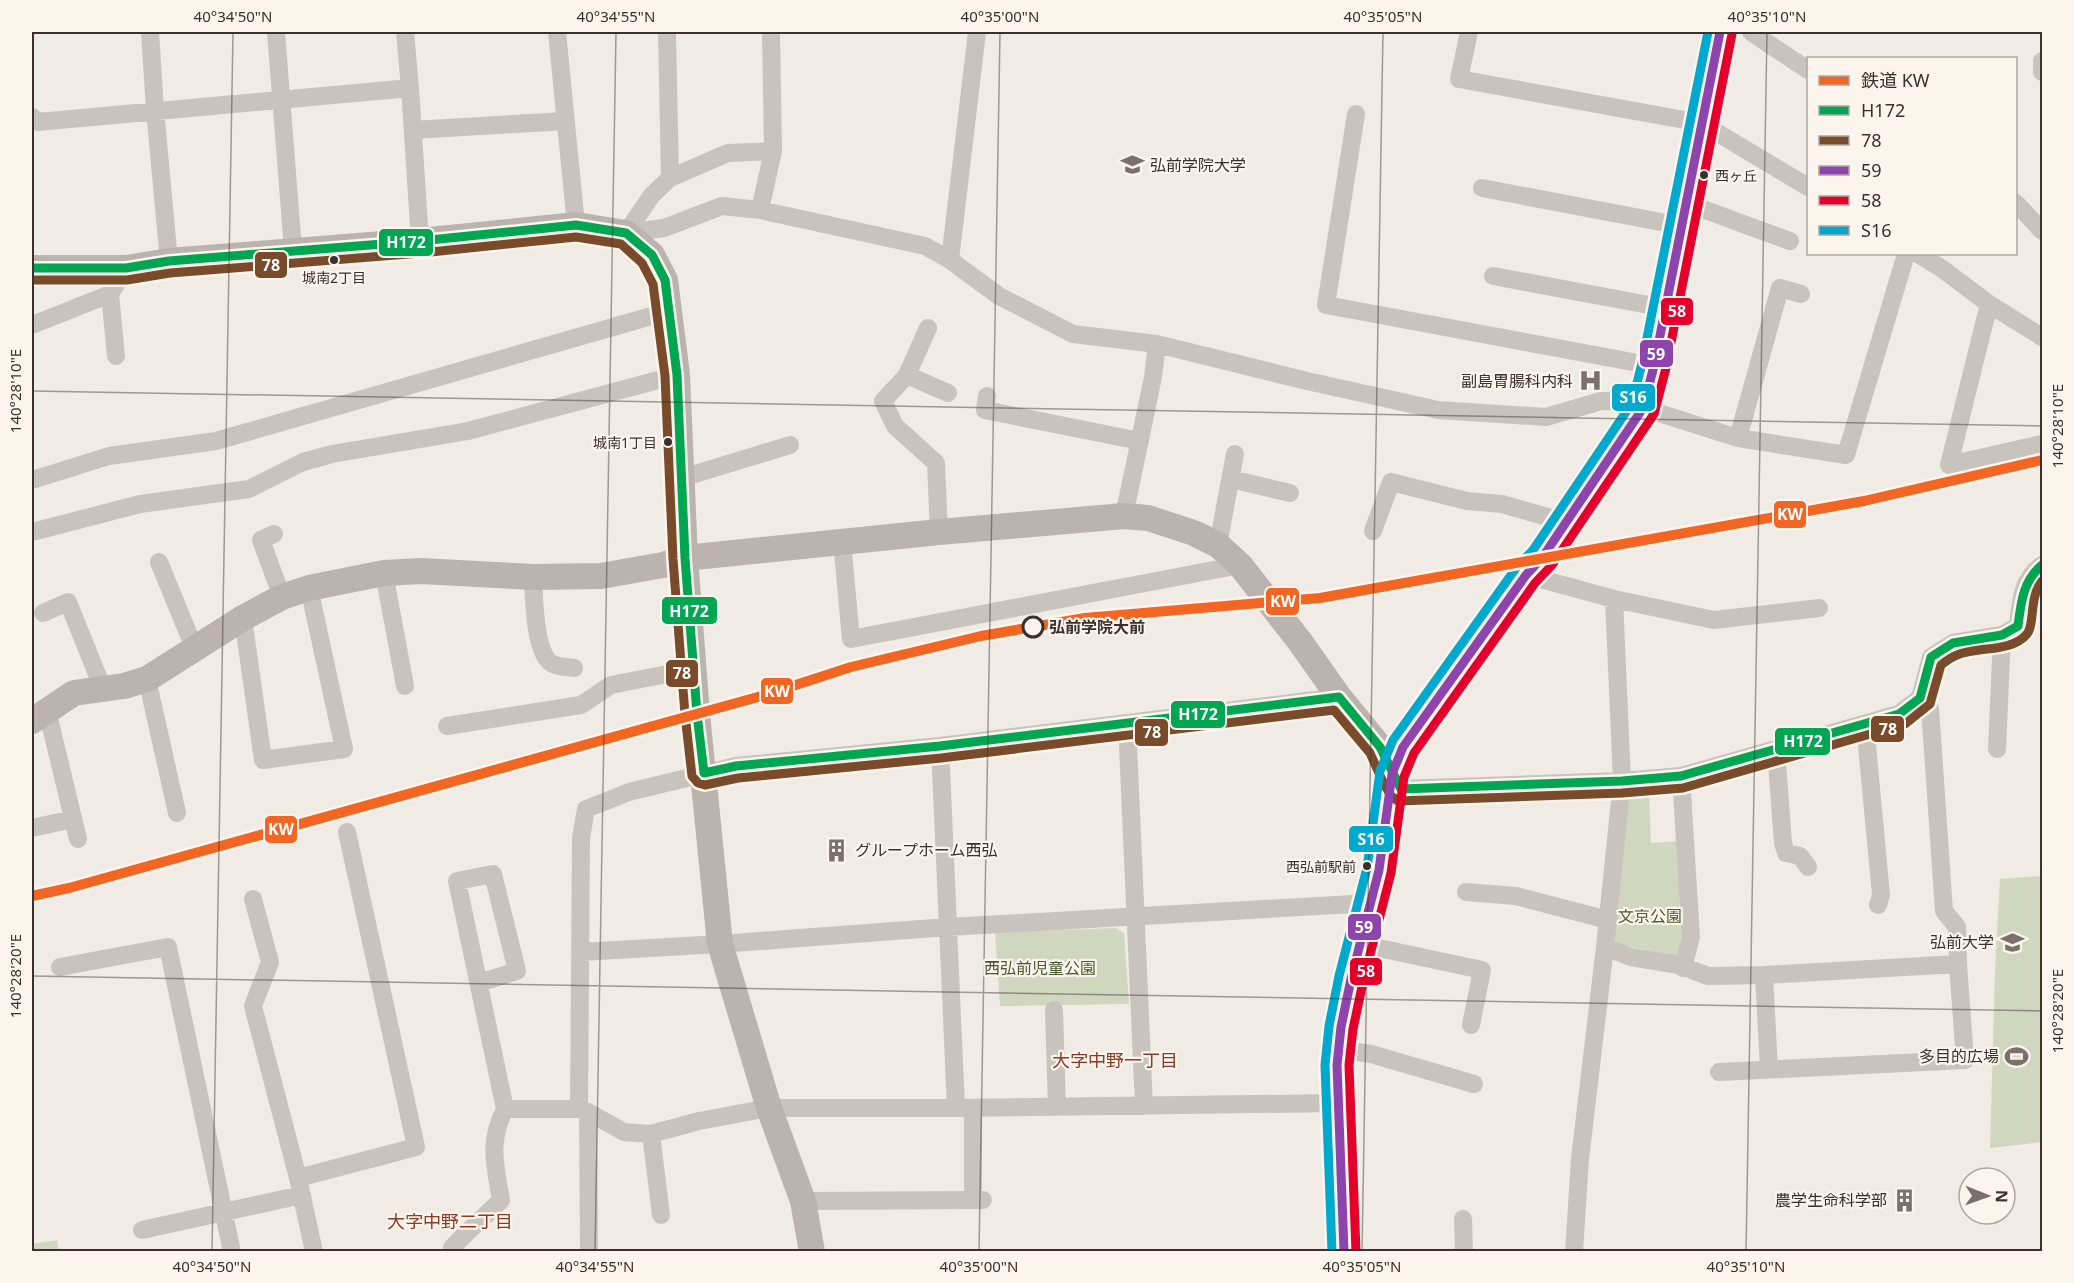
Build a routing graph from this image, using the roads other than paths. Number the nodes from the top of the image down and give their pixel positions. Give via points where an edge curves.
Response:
1 (150, 32) edge
2 (276, 32) edge
3 (405, 32) edge
4 (557, 32) edge
5 (667, 32) edge
6 (771, 32) edge
7 (977, 32) edge
8 (1469, 32) edge
9 (1720, 32) edge
10 (1751, 32) edge
11 (2043, 61) edge
12 (1807, 69) edge
13 (2043, 72) edge
14 (410, 88) junction
15 (281, 99) junction
16 (154, 110) junction
17 (1356, 114) dead end
18 (32, 117) edge
19 (565, 121) junction
20 (1701, 123) junction
21 (413, 130) junction
22 (773, 151) junction
23 (670, 178) junction
24 (1807, 186) edge
25 (1482, 188) dead end
26 (2017, 204) edge
27 (760, 210) junction
28 (1684, 214) junction
29 (576, 225) junction
30 (2043, 231) edge
31 (626, 233) junction
32 (420, 241) junction
33 (1790, 241) dead end
34 (293, 250) junction
35 (1906, 255) edge
36 (1920, 255) edge
37 (950, 260) junction
38 (169, 261) junction
39 (32, 268) edge
40 (126, 268) junction
41 (1493, 276) dead end
42 (110, 294) junction
43 (1801, 294) dead end
44 (1989, 304) junction
45 (1665, 308) junction
46 (669, 311) junction
47 (32, 325) edge
48 (928, 328) dead end
49 (2043, 337) edge
50 (1158, 344) junction
51 (116, 356) dead end
52 (1654, 366) junction
53 (677, 375) junction
54 (907, 375) junction
55 (948, 393) dead end
56 (987, 396) dead end
57 (1644, 408) junction
58 (1738, 438) junction
59 (1140, 441) junction
60 (2043, 444) edge
61 (790, 445) dead end
62 (1235, 454) dead end
63 (682, 478) junction
64 (1231, 479) junction
65 (32, 480) edge
66 (1290, 493) dead end
67 (1124, 516) junction
68 (1565, 522) junction
69 (1373, 531) dead end
70 (32, 532) edge
71 (939, 532) junction
72 (274, 534) dead end
73 (842, 542) junction
74 (1218, 545) junction
75 (685, 558) junction
76 (159, 562) dead end
77 (1240, 565) junction
78 (2043, 565) edge
79 (384, 573) junction
80 (1526, 575) junction
81 (533, 577) junction
82 (309, 588) junction
83 (282, 597) junction
84 (1614, 599) junction
85 (1819, 608) dead end
86 (43, 613) dead end
87 (243, 618) junction
88 (2002, 635) junction
89 (195, 650) junction
90 (574, 668) dead end
91 (693, 669) junction
92 (147, 679) junction
93 (405, 686) dead end
94 (103, 688) junction
95 (1339, 697) junction
96 (1920, 698) junction
97 (39, 716) edge
98 (1127, 723) junction
99 (1865, 724) junction
100 (447, 726) dead end
101 (940, 746) junction
102 (1776, 749) junction
103 (1997, 749) dead end
104 (704, 772) junction
105 (1392, 774) junction
106 (1681, 776) junction
107 (1622, 781) junction
108 (177, 813) dead end
109 (73, 819) junction
110 (32, 828) edge
111 (347, 832) dead end
112 (78, 839) dead end
113 (1808, 867) dead end
114 (1466, 892) dead end
115 (253, 899) dead end
116 (1371, 903) junction
117 (1878, 905) dead end
118 (1135, 917) junction
119 (1608, 920) junction
120 (948, 927) junction
121 (720, 944) junction
122 (1360, 944) junction
123 (1605, 947) junction
124 (580, 952) junction
125 (1958, 964) junction
126 (60, 967) dead end
127 (1683, 968) junction
128 (1764, 975) junction
129 (480, 983) junction
130 (1054, 1010) dead end
131 (1472, 1025) dead end
132 (1338, 1049) junction
133 (1769, 1069) junction
134 (1719, 1072) dead end
135 (1474, 1084) dead end
136 (1338, 1103) junction
137 (1144, 1106) junction
138 (1058, 1107) junction
139 (769, 1108) junction
140 (964, 1108) junction
141 (505, 1109) junction
142 (583, 1111) junction
143 (651, 1134) junction
144 (300, 1186) junction
145 (803, 1201) junction
146 (225, 1212) junction
147 (661, 1215) dead end
148 (1463, 1219) dead end
149 (142, 1230) dead end
150 (452, 1248) dead end
151 (232, 1251) edge
152 (314, 1251) edge
153 (589, 1251) edge
154 (812, 1251) edge
155 (1344, 1251) edge
156 (1464, 1251) edge
157 (1574, 1251) edge

1 - 16 street
2 - 15 street
3 - 14 street
4 - 19 street
5 - 23 street
6 - 22 street
7 - 37 street
8 - 20 street via 1459,79
9 - 20 street
10 - 12 street
11 - 13 street
14 - 15 street
14 - 21 street
15 - 16 street
15 - 34 street
16 - 18 street via 38,122
16 - 38 street
17 - 52 street via 1326,305
19 - 21 street
19 - 29 street
20 - 24 street
20 - 28 street
21 - 32 street
22 - 23 street via 728,153
22 - 27 street
23 - 31 street via 652,195
25 - 28 street
26 - 30 street
27 - 31 street via 722,206 664,228
27 - 37 street via 925,246
28 - 33 street
28 - 45 street
29 - 31 street
29 - 32 street
31 - 46 street via 656,263 665,280
32 - 34 street
34 - 38 street
35 - 58 street via 1846,455
36 - 44 street
37 - 50 street via 999,296 1073,334
38 - 40 street
39 - 40 street
40 - 42 street
41 - 45 street
42 - 47 street
42 - 51 street
43 - 58 street via 1780,288
44 - 49 street
44 - 60 street via 1949,465
45 - 52 street
46 - 53 street
46 - 65 street via 216,441 109,456
48 - 54 street
50 - 57 street via 1438,410 1546,417 1600,401 1632,402
50 - 59 street
52 - 57 street
53 - 63 street
53 - 70 street via 468,431 332,454 303,462 249,489 140,504
54 - 55 street
54 - 71 street via 883,401 895,426 936,463
56 - 59 street via 985,410
57 - 58 street
57 - 68 street
59 - 67 street
61 - 63 street
62 - 64 street
63 - 75 street
64 - 66 street
64 - 74 street
67 - 71 street
67 - 74 street via 1170,524
68 - 69 street via 1502,504 1467,501 1391,482
68 - 80 street
71 - 73 street
72 - 83 street via 261,540
73 - 75 street
73 - 77 street via 851,639
74 - 77 street
75 - 81 street via 663,566 601,576
75 - 91 street
76 - 89 street
77 - 95 street
78 - 88 street via 2032,572 2022,590 2018,626
79 - 81 street
79 - 82 street
79 - 93 street
80 - 84 street
80 - 105 street via 1403,747
81 - 90 street via 540,642 546,657 553,665
82 - 83 street
82 - 87 street via 344,749 263,760
83 - 87 street
84 - 85 street via 1714,620
84 - 107 street
86 - 94 street via 68,602
87 - 89 street
88 - 96 street via 1953,643 1931,657
88 - 103 street
89 - 92 street
91 - 100 street via 611,685 581,705
91 - 104 street
92 - 94 street
92 - 108 street
94 - 97 street via 75,693
95 - 98 street
95 - 105 street via 1380,747
96 - 99 street via 1899,714
96 - 125 street via 1930,708 1944,911 1957,927
97 - 109 street
98 - 101 street
98 - 118 street
99 - 102 street
99 - 117 street via 1881,895
101 - 104 street
101 - 120 street
102 - 106 street
102 - 113 street via 1782,843 1786,853 1800,856
104 - 121 street
104 - 124 street via 629,792 586,809 581,838
105 - 107 street via 1401,789
105 - 116 street
106 - 107 street
106 - 127 street via 1691,937
107 - 119 street
109 - 110 street
109 - 112 street
111 - 144 street via 416,1147
114 - 119 street via 1516,896
115 - 144 street via 270,962 253,1006
116 - 118 street
116 - 122 street
118 - 120 street
118 - 137 street
119 - 123 street
120 - 121 street
120 - 140 street
121 - 124 street
121 - 139 street
122 - 131 street via 1482,970
122 - 132 street
123 - 127 street
123 - 157 street via 1580,1159
124 - 142 street
125 - 128 street
125 - 133 street via 1965,1060
126 - 146 street via 168,947
127 - 128 street via 1708,976
128 - 133 street
129 - 129 street via 457,881 493,874 517,970
129 - 141 street
130 - 138 street
132 - 135 street via 1371,1054
132 - 136 street
133 - 134 street
136 - 137 street
136 - 155 street
137 - 138 street
138 - 140 street
139 - 140 street
139 - 143 street
139 - 145 street
140 - 145 street via 978,1194
141 - 142 street
141 - 150 street via 493,1148 501,1200
142 - 143 street via 624,1132
142 - 153 street
143 - 147 street
144 - 146 street
144 - 152 street
145 - 154 street
146 - 149 street
146 - 151 street
148 - 156 street

